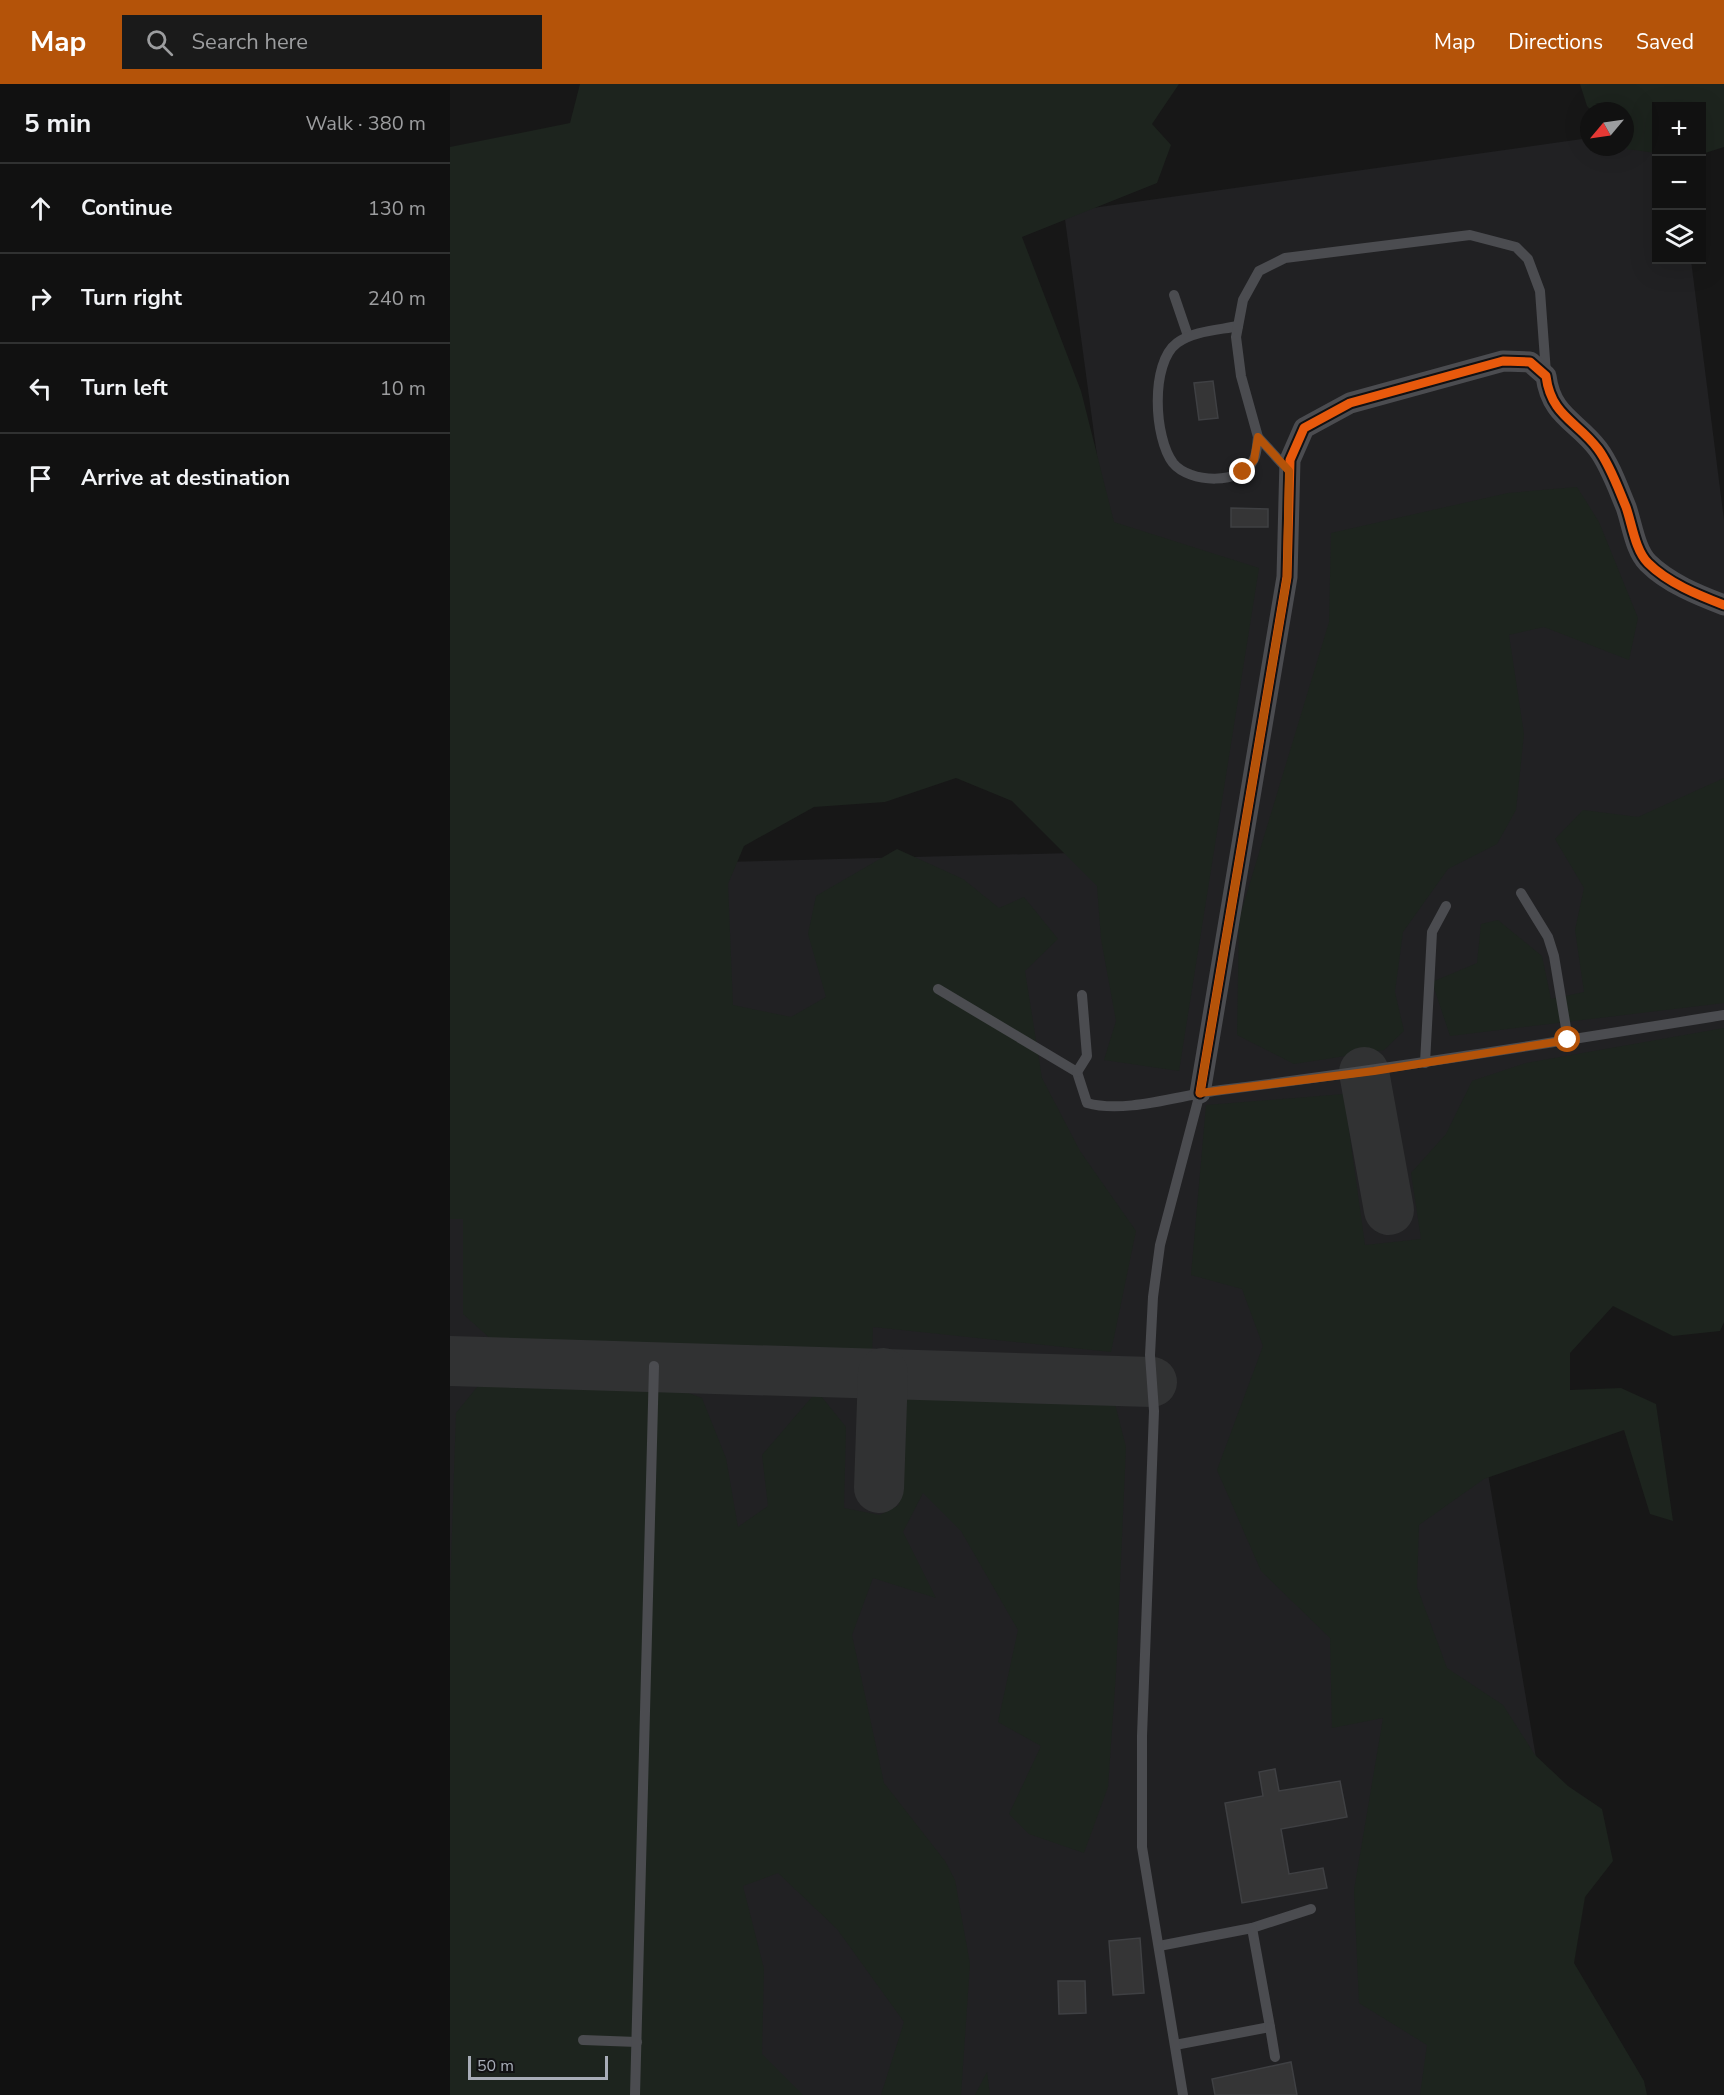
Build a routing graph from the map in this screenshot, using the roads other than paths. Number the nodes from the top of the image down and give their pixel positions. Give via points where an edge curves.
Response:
1 (1174, 295) dead end
2 (1238, 326) junction
3 (1188, 336) junction
4 (1546, 376) junction
5 (1258, 437) junction
6 (1289, 471) junction
7 (1724, 605) edge
8 (1521, 893) dead end
9 (1446, 906) dead end
10 (938, 989) dead end
11 (1082, 995) dead end
12 (1724, 1015) edge
13 (1568, 1040) junction
14 (1425, 1063) junction
15 (1077, 1072) junction
16 (1200, 1093) junction
17 (654, 1366) dead end
18 (1311, 1909) dead end
19 (1252, 1928) junction
20 (1159, 1946) junction
21 (1270, 2026) junction
22 (583, 2040) dead end
23 (637, 2042) junction
24 (1175, 2045) junction
25 (1275, 2057) dead end
26 (635, 2095) edge
27 (1183, 2095) edge

1 - 3 lane
2 - 3 lane
2 - 4 lane via 1243,300 1259,271 1285,258 1470,235 1516,247 1528,259 1540,291
2 - 5 lane via 1240,376
3 - 5 lane via 1175,344 1162,362 1158,399 1162,434 1173,462 1208,479 1224,479 1243,472 1254,460
4 - 6 street via 1530,362 1503,361 1350,402 1304,428
4 - 7 street via 1548,391 1561,415 1598,448 1646,561 1698,595
5 - 6 lane
6 - 16 street via 1287,577
8 - 13 lane via 1548,937
9 - 14 lane via 1432,932
10 - 15 lane
11 - 15 lane via 1087,1056
12 - 13 lane
13 - 14 lane
14 - 16 lane
15 - 16 lane via 1087,1104 1105,1108
16 - 20 lane via 1160,1245 1152,1297 1150,1355 1154,1411 1142,1725 1142,1836
17 - 23 lane
18 - 19 lane
19 - 20 lane
19 - 21 lane
20 - 24 lane
21 - 24 lane
21 - 25 lane
22 - 23 lane
23 - 26 lane
24 - 27 lane

